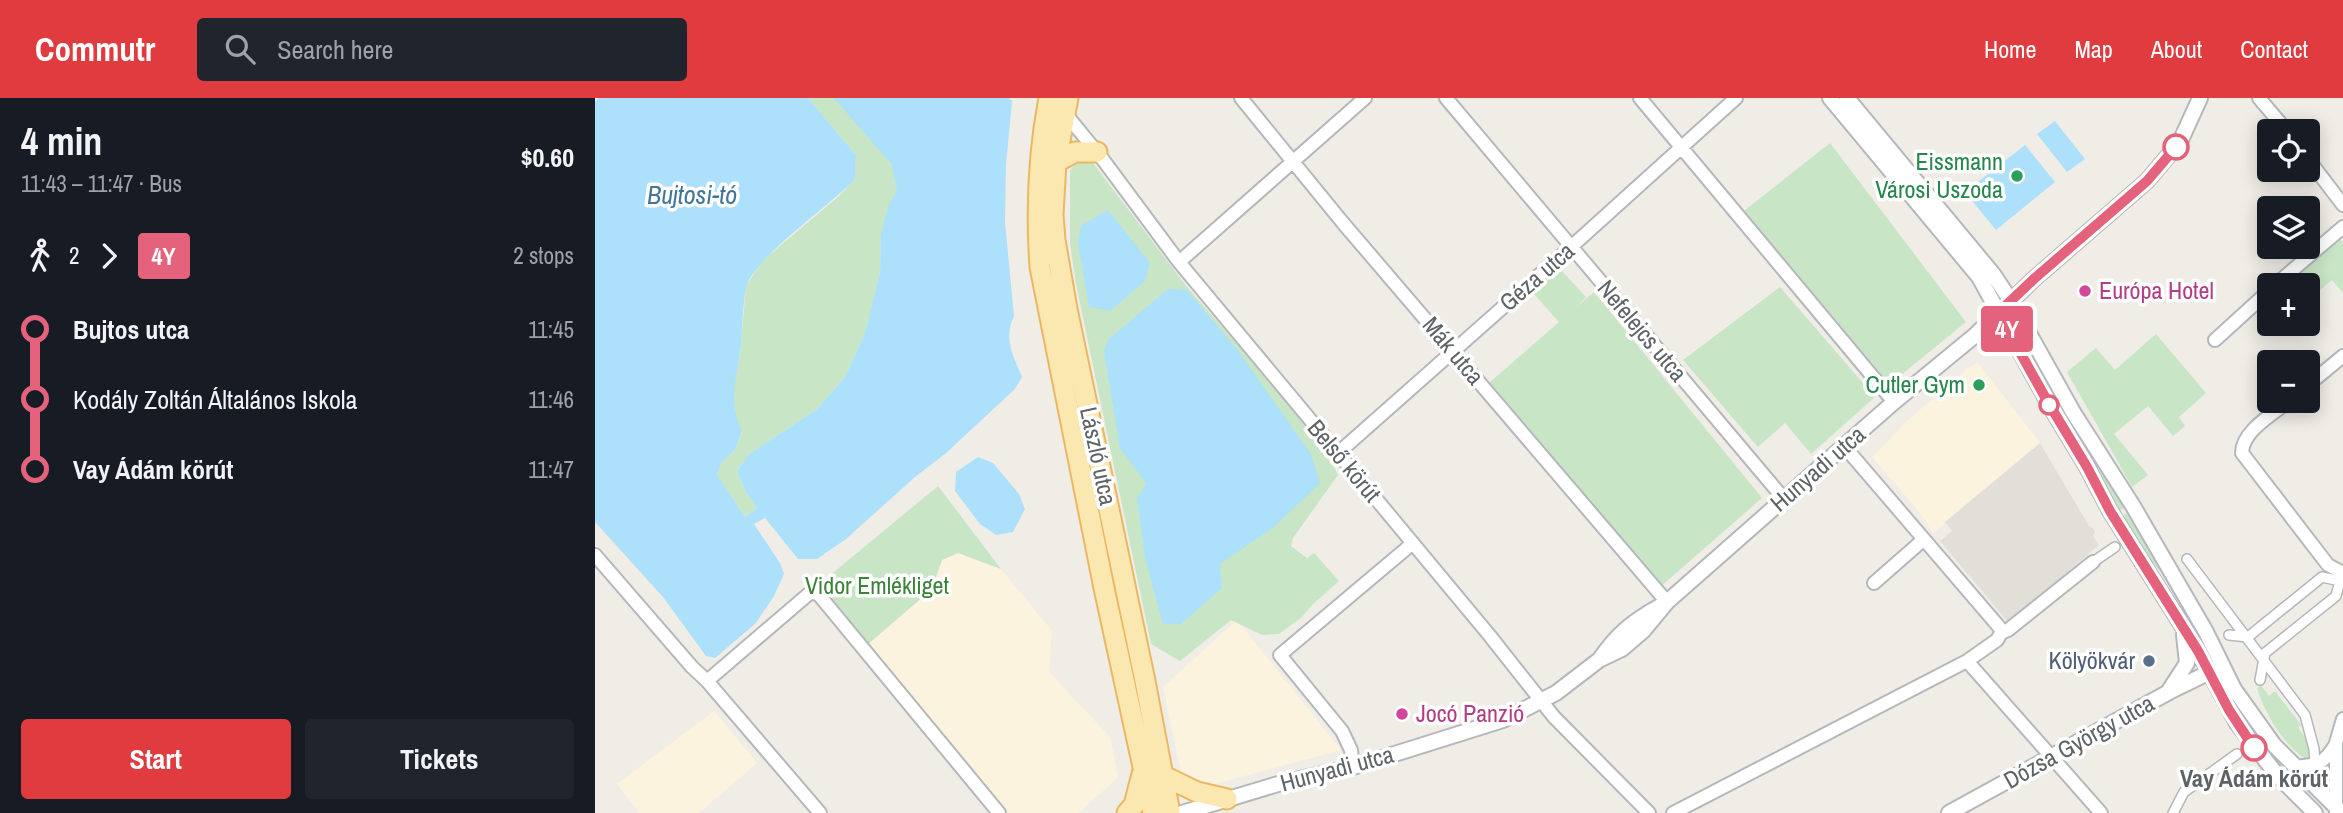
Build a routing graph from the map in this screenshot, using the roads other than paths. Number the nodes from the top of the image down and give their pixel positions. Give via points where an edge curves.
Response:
1 (1241, 98) edge
2 (1364, 98) edge
3 (1446, 98) edge
4 (1640, 98) edge
5 (1736, 98) edge
6 (1830, 98) edge
7 (1847, 98) edge
8 (2259, 98) edge
9 (2201, 99) edge
10 (1058, 102) edge
11 (2277, 119) edge
12 (1680, 147) junction
13 (1097, 152) junction
14 (1293, 160) junction
15 (1056, 162) junction
16 (2320, 175) edge
17 (2343, 205) edge
18 (2343, 227) edge
19 (1571, 247) junction
20 (1179, 261) junction
21 (2289, 273) edge
22 (2011, 301) junction
23 (2257, 302) edge
24 (1058, 310) junction
25 (1998, 313) junction
26 (2215, 340) dead end
27 (1067, 351) junction
28 (1453, 351) junction
29 (2343, 356) edge
30 (2320, 375) edge
31 (1894, 402) junction
32 (2275, 413) edge
33 (1844, 446) junction
34 (1337, 454) junction
35 (1784, 499) junction
36 (1923, 540) junction
37 (1413, 543) junction
38 (2115, 547) dead end
39 (595, 555) edge
40 (2187, 559) dead end
41 (2093, 562) joint
42 (2342, 577) edge
43 (1874, 583) dead end
44 (1667, 602) junction
45 (2183, 626) junction
46 (2001, 633) junction
47 (2229, 635) dead end
48 (2248, 637) junction
49 (1967, 661) junction
50 (2265, 661) junction
51 (2217, 669) junction
52 (2260, 680) dead end
53 (707, 681) junction
54 (2169, 692) junction
55 (1542, 701) junction
56 (2343, 719) edge
57 (2336, 743) junction
58 (2237, 754) dead end
59 (2052, 757) junction
60 (2315, 765) junction
61 (1144, 766) junction
62 (2294, 766) junction
63 (1353, 767) junction
64 (1164, 776) junction
65 (1227, 799) junction
66 (2338, 812) edge
67 (820, 813) edge
68 (999, 813) edge
69 (1127, 813) edge
70 (1153, 813) edge
71 (1170, 813) edge
72 (1182, 813) edge
73 (1649, 813) edge
74 (1673, 813) edge
75 (1949, 813) edge
76 (2101, 813) edge
77 (2173, 813) edge
78 (2315, 813) edge

1 - 14 street, Mák utca
2 - 14 street
3 - 19 street, Nefelejcs utca
4 - 12 street
5 - 12 street, Géza utca
6 - 25 street via 1979,276
7 - 22 street
8 - 11 street
9 - 22 street, Hunyadi utca via 2180,142 2147,181
10 - 13 street, Belső körút
10 - 15 main road, László utca
10 - 24 main road, László utca via 1043,128 1037,197 1040,267
12 - 19 street, Géza utca
12 - 31 street
13 - 15 main road via 1076,152
13 - 20 street, Belső körút
14 - 20 street
14 - 28 street, Mák utca
15 - 24 main road, László utca via 1053,215
16 - 17 street
18 - 21 street
19 - 28 street, Géza utca
19 - 35 street, Nefelejcs utca
20 - 34 street, Belső körút
22 - 25 street, Hunyadi utca
22 - 51 street via 2136,512
23 - 26 street
24 - 27 main road, László utca
25 - 31 street, Hunyadi utca
25 - 45 street via 2110,511
27 - 61 main road, László utca via 1104,588
27 - 64 main road, László utca
28 - 34 street, Géza utca
28 - 44 street, Mák utca
29 - 30 street
31 - 33 street, Hunyadi utca
32 - 42 street via 2247,436 2242,453
33 - 35 street, Hunyadi utca
33 - 36 street
34 - 37 street, Belső körút
35 - 44 street, Hunyadi utca
36 - 43 street
36 - 46 street
37 - 55 street, Belső körút
37 - 63 street via 1280,655 1342,731
38 - 41 street
39 - 53 street
40 - 48 street
41 - 46 street
42 - 48 street via 2322,578
42 - 50 street via 2336,596 2265,653
44 - 55 street, Hunyadi utca via 1622,649
45 - 51 street
45 - 54 street via 2187,663
46 - 49 street
47 - 48 street
48 - 50 street
49 - 59 street
49 - 74 street
50 - 52 street
50 - 60 street via 2305,715
51 - 54 street, Dózsa György utca
51 - 62 street
51 - 78 street via 2237,723 2255,750
53 - 67 street
53 - 68 street via 811,592 819,595
54 - 59 street, Dózsa György utca
55 - 63 street, Hunyadi utca via 1503,720
55 - 73 street, Belső körút
56 - 57 street
57 - 60 street via 2323,762
57 - 66 street
58 - 77 street via 2184,792
59 - 75 street, Dózsa György utca
59 - 76 street
60 - 62 street
61 - 69 main road via 1139,792
61 - 70 main road, László utca
62 - 66 street
63 - 65 street, Hunyadi utca
64 - 65 main road
64 - 71 main road, László utca
65 - 72 street, Hunyadi utca

